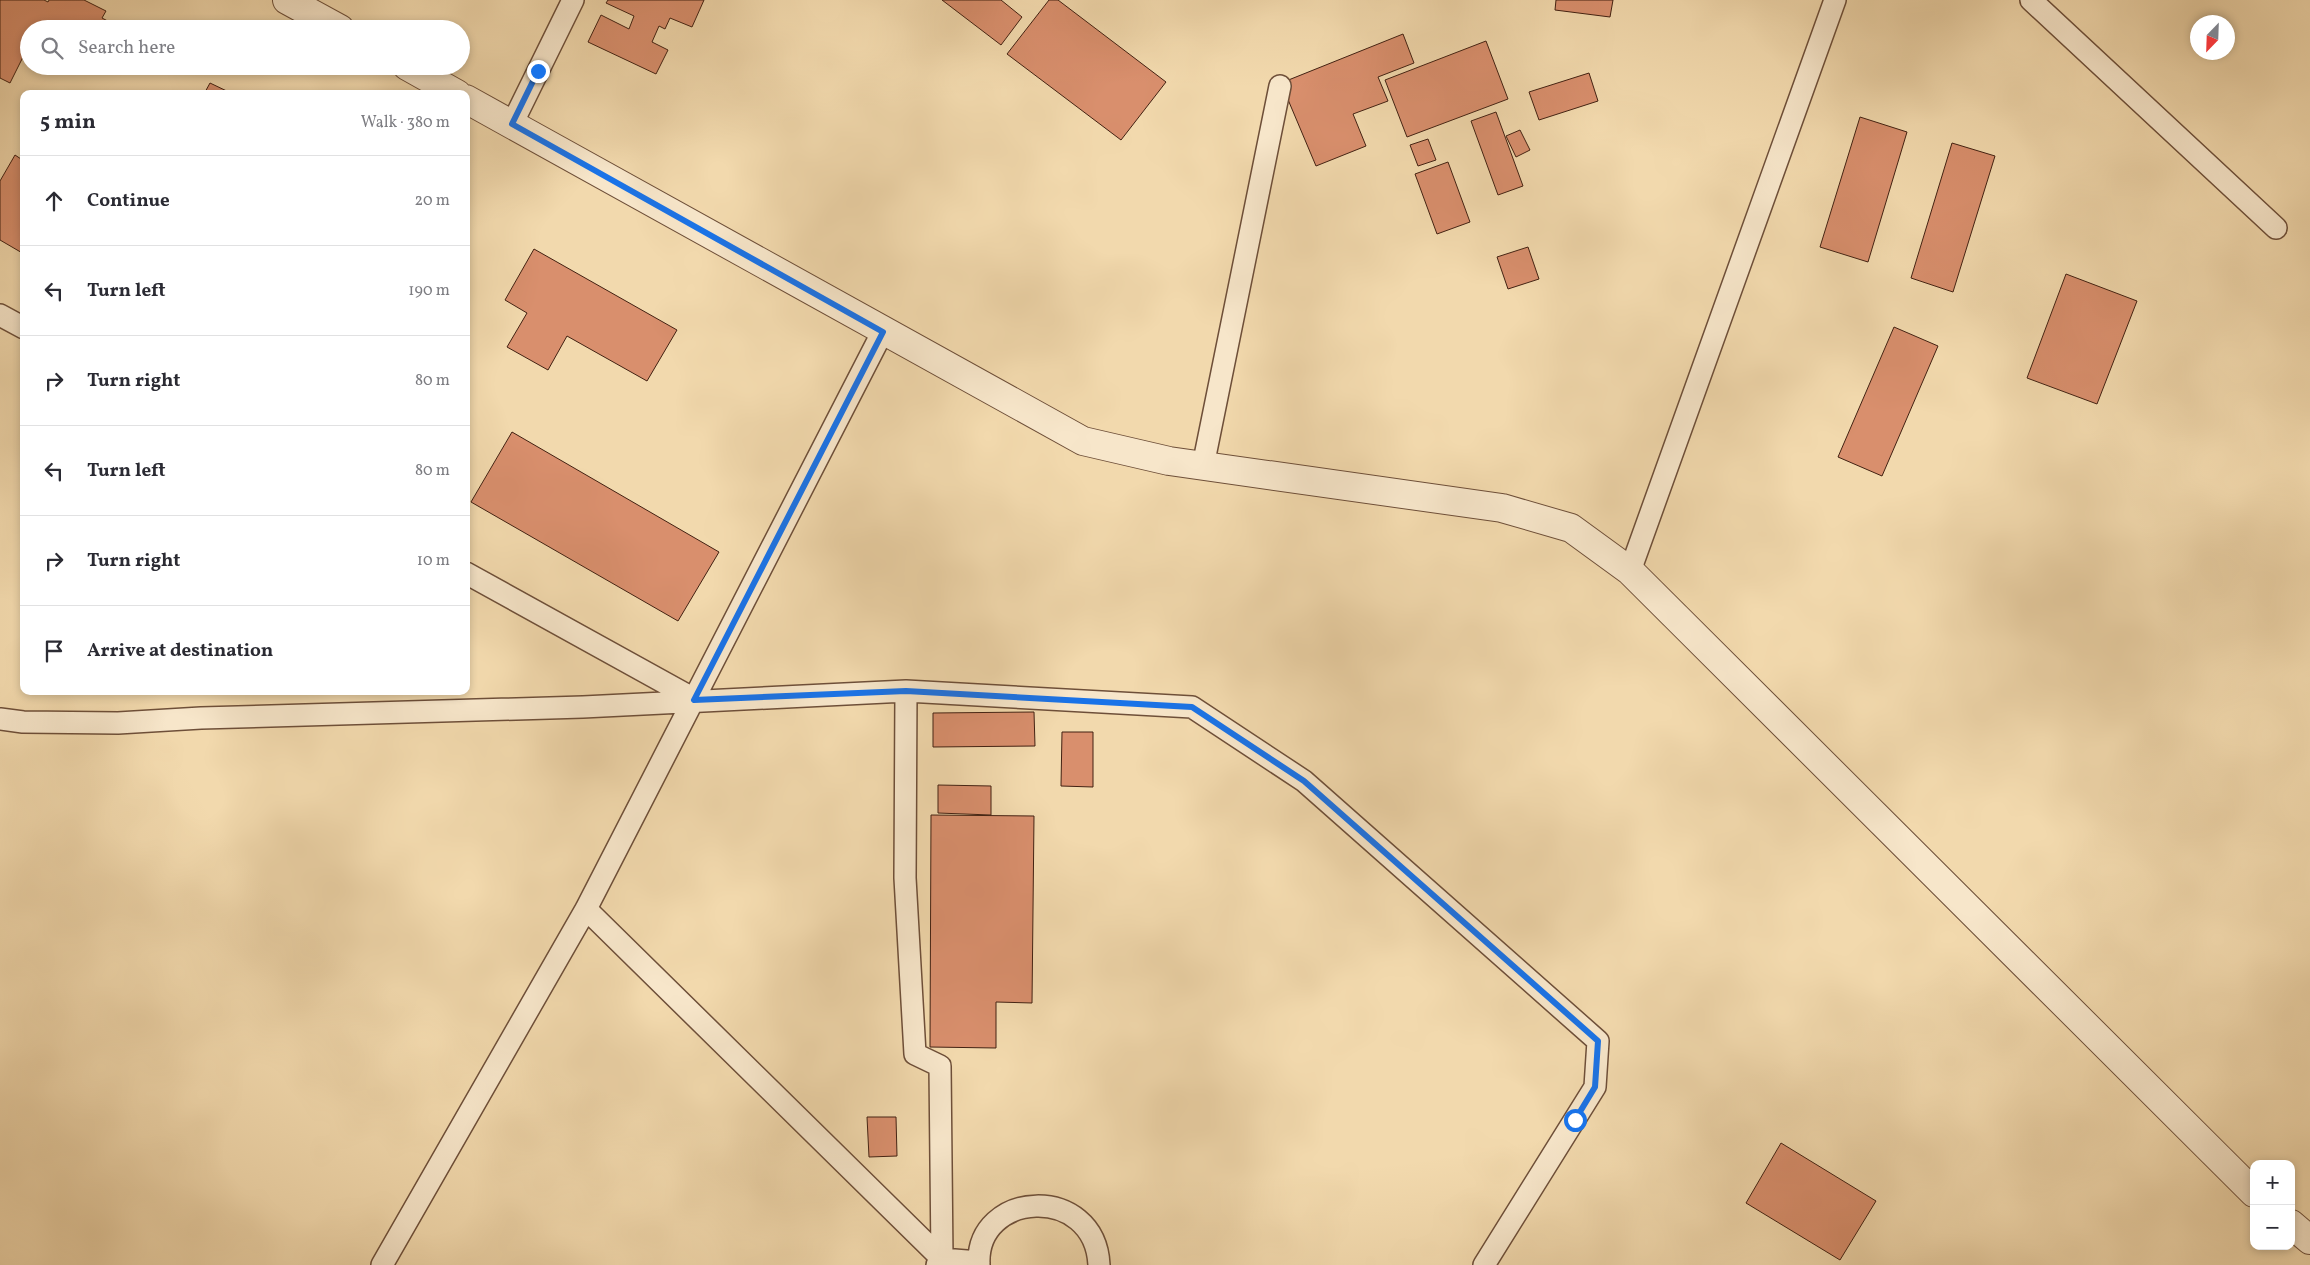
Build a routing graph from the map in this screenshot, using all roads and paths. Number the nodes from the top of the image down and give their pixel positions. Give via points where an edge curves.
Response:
1 (287, 0) edge
2 (573, 0) edge
3 (1835, 0) edge
4 (2031, 0) edge
5 (324, 20) edge
6 (423, 75) edge
7 (1280, 86) dead end
8 (450, 90) edge
9 (470, 101) edge
10 (512, 124) junction
11 (2276, 228) dead end
12 (0, 315) edge
13 (20, 326) edge
14 (883, 332) junction
15 (1203, 466) junction
16 (1630, 571) junction
17 (470, 575) edge
18 (906, 691) junction
19 (694, 700) junction
20 (0, 719) edge
21 (586, 909) junction
22 (2250, 1189) edge
23 (2295, 1227) edge
24 (2310, 1240) edge
25 (940, 1262) edge
26 (979, 1263) edge
27 (382, 1265) edge
28 (1099, 1265) edge
29 (1484, 1265) edge

1 - 5 street
2 - 10 lane
3 - 16 lane
4 - 11 lane
6 - 8 street
7 - 15 lane
9 - 10 street
10 - 14 street
12 - 13 lane
14 - 15 street via 1084,441
14 - 19 lane
15 - 16 street via 1502,508 1571,528
16 - 22 street
17 - 19 lane
18 - 19 lane
18 - 25 lane via 905,878 915,1054 940,1066
18 - 29 lane via 1192,707 1304,781 1598,1041 1595,1087
19 - 20 lane via 118,723 32,723
19 - 21 lane
21 - 25 lane
21 - 27 lane
23 - 24 street
25 - 26 lane
26 - 28 lane via 983,1243 992,1226 1025,1206 1044,1205 1063,1209 1079,1220 1091,1234

